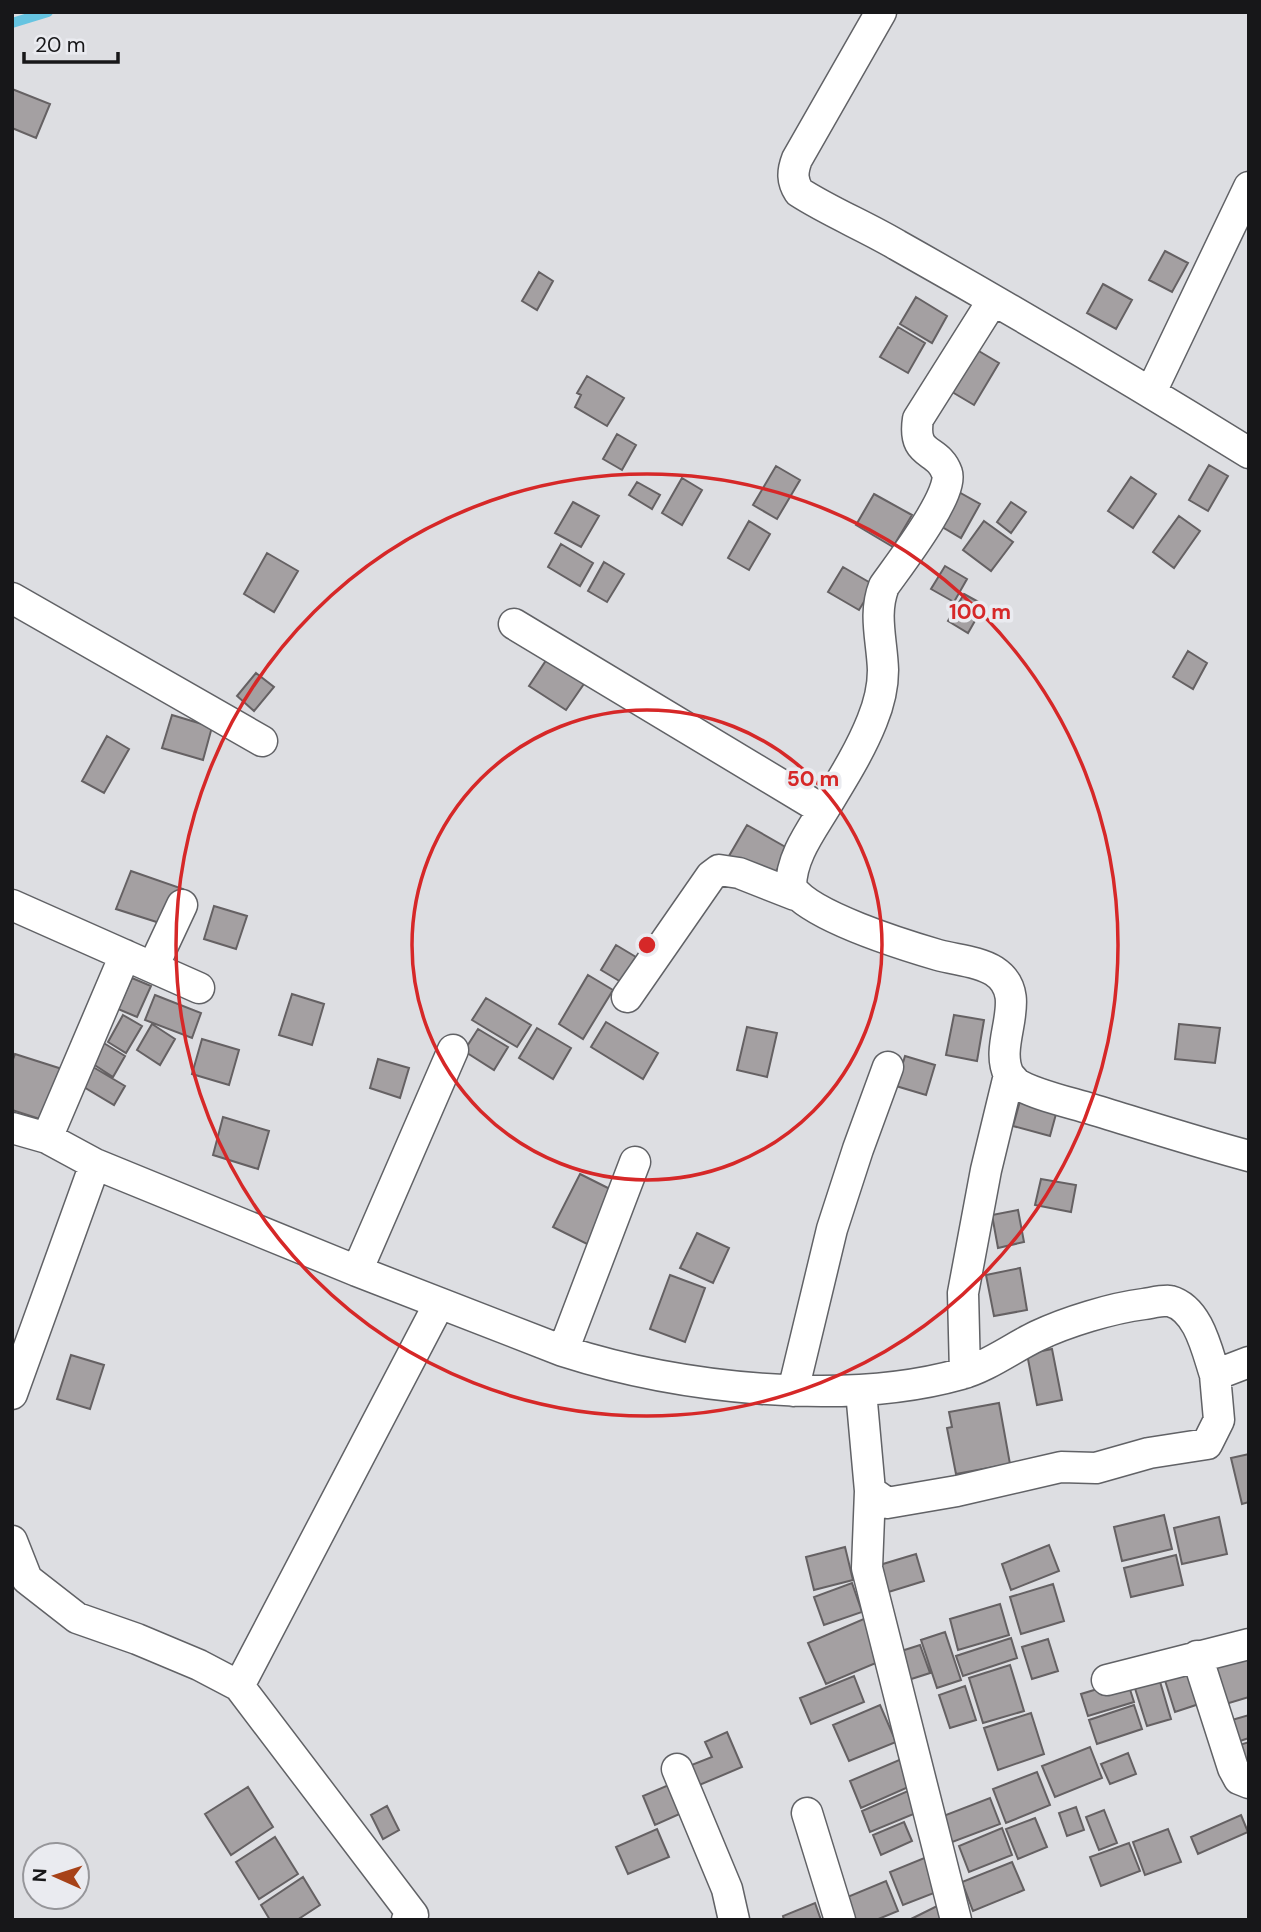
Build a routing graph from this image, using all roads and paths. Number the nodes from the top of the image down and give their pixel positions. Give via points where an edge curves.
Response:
1 (881, 12) edge
2 (1249, 187) edge
3 (993, 300) junction
4 (1151, 392) junction
5 (1249, 453) edge
6 (12, 598) edge
7 (513, 624) dead end
8 (262, 741) dead end
9 (823, 810) junction
10 (795, 895) junction
11 (12, 905) edge
12 (182, 905) dead end
13 (125, 955) junction
14 (153, 967) junction
15 (199, 988) dead end
16 (627, 997) dead end
17 (453, 1050) dead end
18 (888, 1067) dead end
19 (1009, 1075) junction
20 (12, 1128) edge
21 (47, 1138) junction
22 (1249, 1157) edge
23 (635, 1162) dead end
24 (95, 1164) junction
25 (358, 1271) junction
26 (439, 1304) junction
27 (563, 1351) junction
28 (1249, 1362) edge
29 (965, 1373) junction
30 (1215, 1375) junction
31 (793, 1391) junction
32 (861, 1391) junction
33 (12, 1394) edge
34 (870, 1491) junction
35 (12, 1541) edge
36 (1249, 1644) edge
37 (1197, 1656) junction
38 (1107, 1680) dead end
39 (239, 1686) junction
40 (677, 1769) dead end
41 (1249, 1783) edge
42 (807, 1813) dead end
43 (407, 1920) edge
44 (734, 1920) edge
45 (840, 1920) edge
46 (956, 1920) edge

1 - 3 street via 797,159 793,184 813,201
2 - 4 street
3 - 4 street
3 - 9 street via 918,419 919,443 939,461 948,486 879,597 881,697 863,744
4 - 5 street
6 - 8 street
7 - 9 street
9 - 10 street via 794,863 790,887
10 - 16 street via 719,870
10 - 19 street via 887,939 980,965 1002,977 1012,1004 1006,1059
11 - 13 street
12 - 14 street
13 - 14 street
13 - 21 street
14 - 15 street
17 - 25 street
18 - 31 street via 832,1229
19 - 22 street via 1034,1091
19 - 29 street via 963,1293
20 - 21 street
21 - 24 street
23 - 27 street
24 - 25 street
24 - 33 street
25 - 26 street
26 - 27 street
26 - 39 street
27 - 31 street via 643,1372
28 - 30 street
29 - 30 street via 1040,1335 1122,1307 1169,1301 1198,1324
29 - 32 street
30 - 34 street via 1219,1420 1207,1444 1096,1468 1061,1467 887,1503
31 - 32 street
32 - 34 street
34 - 46 street via 867,1568
35 - 39 street via 27,1579 77,1618 200,1665
36 - 37 street
37 - 38 street
37 - 41 street via 1233,1768 1239,1779
39 - 43 street via 413,1915
40 - 44 street via 727,1889
42 - 45 street

